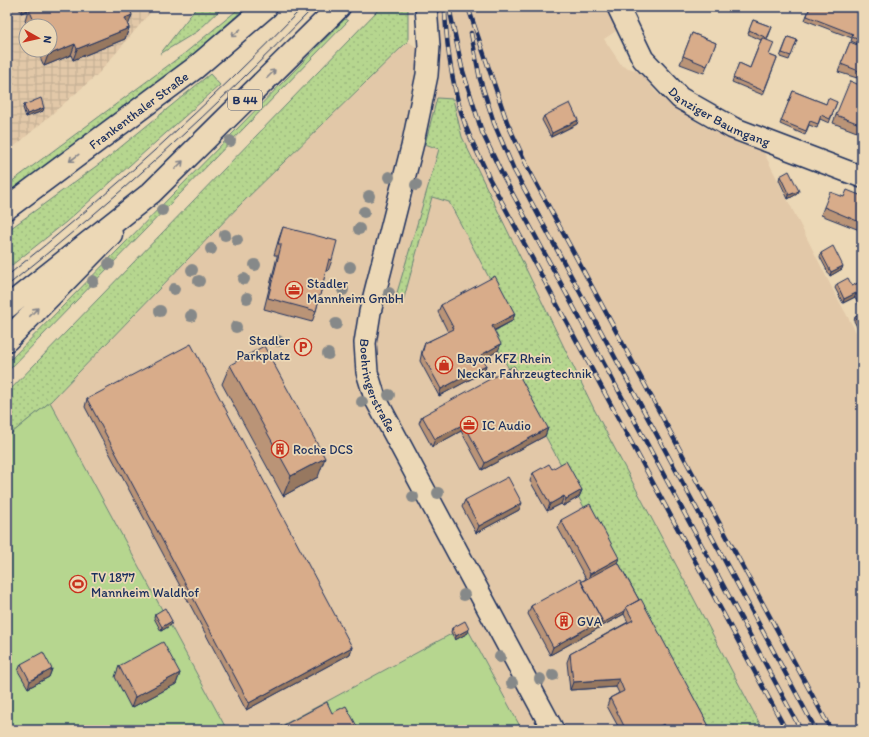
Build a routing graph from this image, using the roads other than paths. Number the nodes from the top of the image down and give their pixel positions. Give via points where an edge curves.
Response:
1 (266, 7) edge
2 (339, 7) edge
3 (426, 7) edge
4 (618, 7) edge
5 (862, 177) edge
6 (151, 193) junction
7 (7, 208) edge
8 (7, 307) edge
9 (7, 340) edge
10 (553, 730) edge

1 -> 7 main road, Frankenthaler Straße via 195,68
6 -> 2 main road, B 44
3 - 10 street, Boehringerstraße via 428,75 370,312 365,343 368,372 375,398
4 - 5 street, Danziger Baumgang via 643,59 680,98 733,128
6 - 8 main road, B 44
9 -> 6 main road

